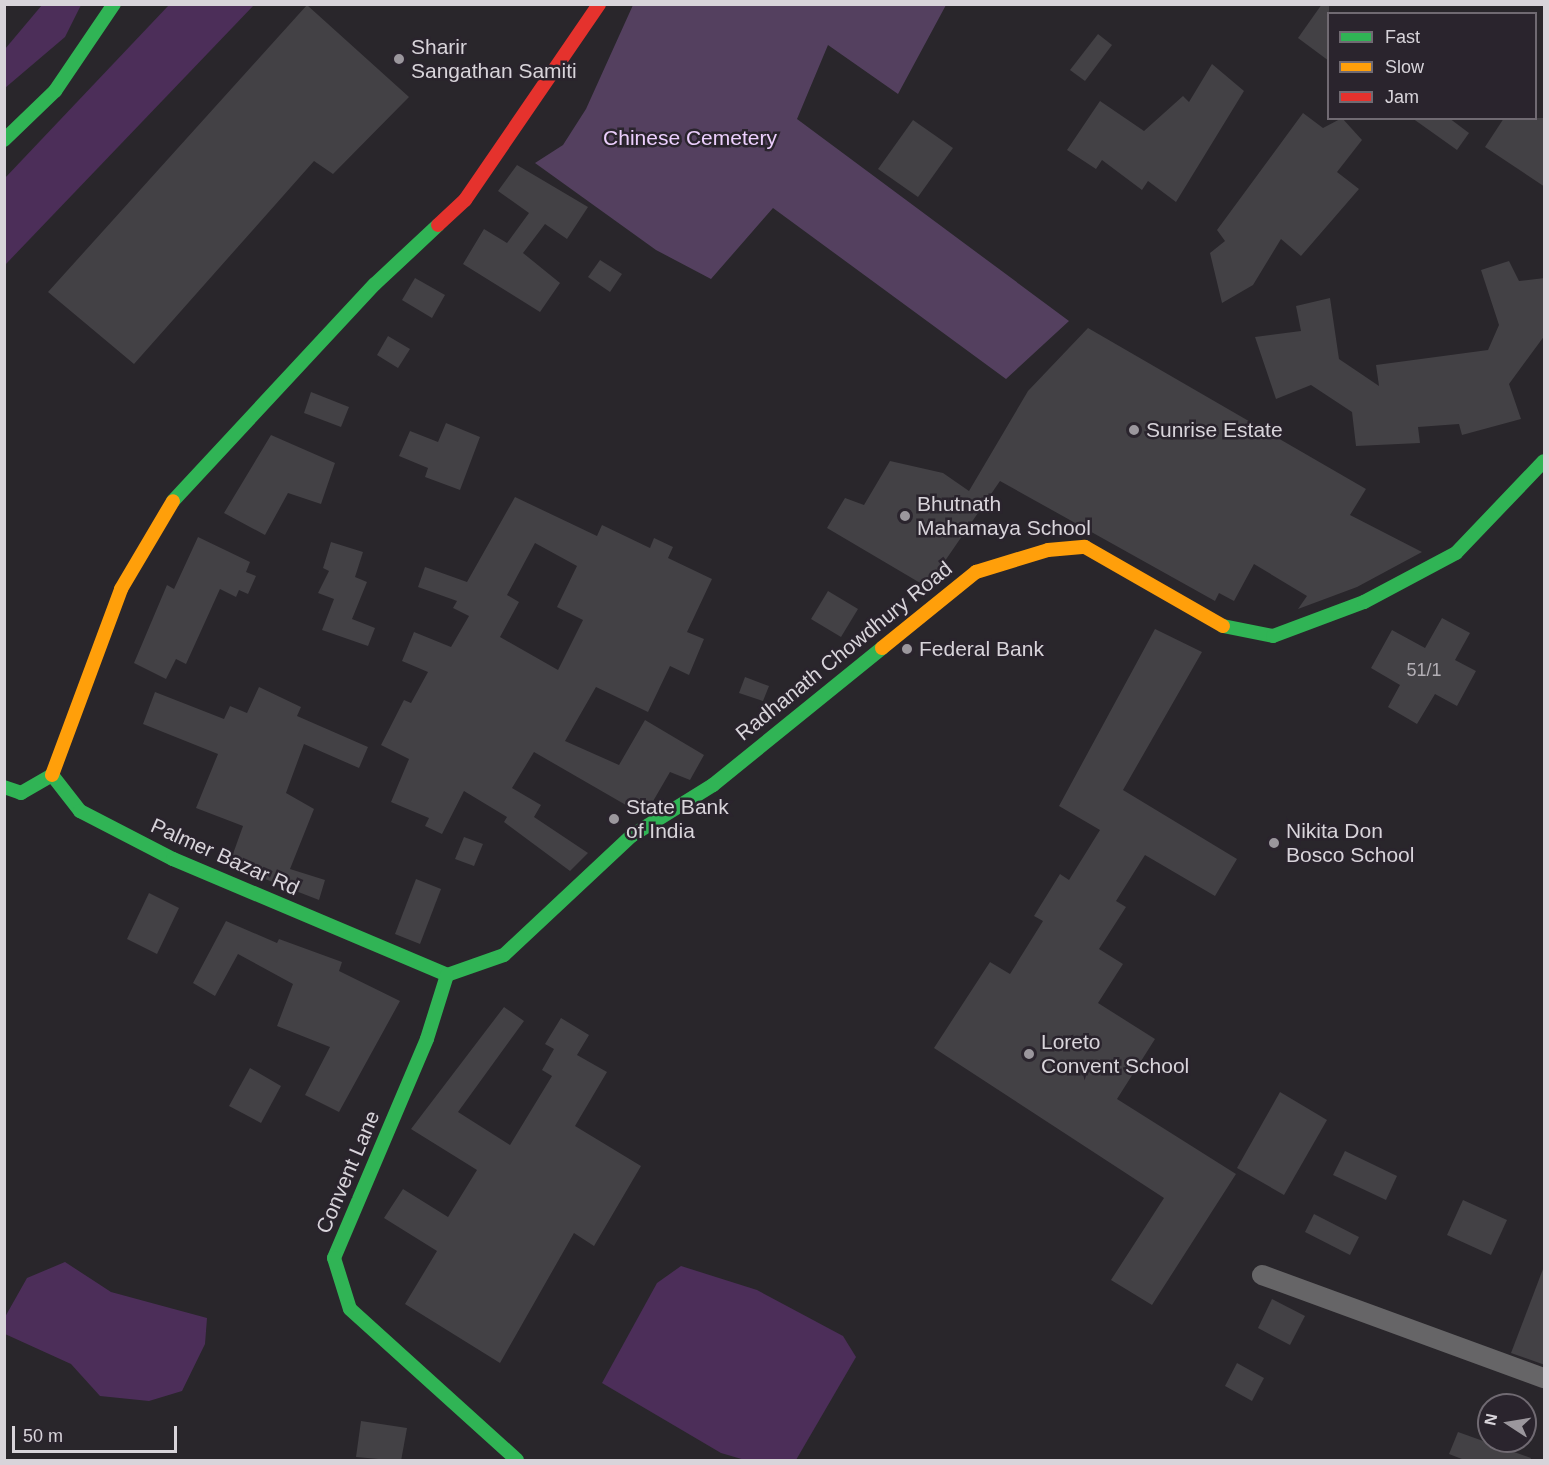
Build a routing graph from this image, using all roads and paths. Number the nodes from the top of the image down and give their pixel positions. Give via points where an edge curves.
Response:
1 (114, 4) edge
2 (599, 4) edge
3 (4, 140) edge
4 (1545, 461) edge
5 (52, 775) junction
6 (4, 787) edge
7 (447, 975) junction
8 (1262, 1275) dead end
9 (1545, 1378) edge
10 (517, 1461) edge

1 - 3 street via 55,91
2 - 5 street via 465,200 375,284 162,512 121,589
4 - 7 street, Radhanath Chowdhury Road via 1456,553 1364,602 1274,636 1216,624 1085,547 1048,550 976,572 713,785 631,836 504,955
5 - 6 street via 21,793
5 - 7 street, Palmer Bazar Rd via 80,811 173,859
7 - 10 street, Convent Lane via 427,1039 334,1258 350,1309
8 - 9 street

